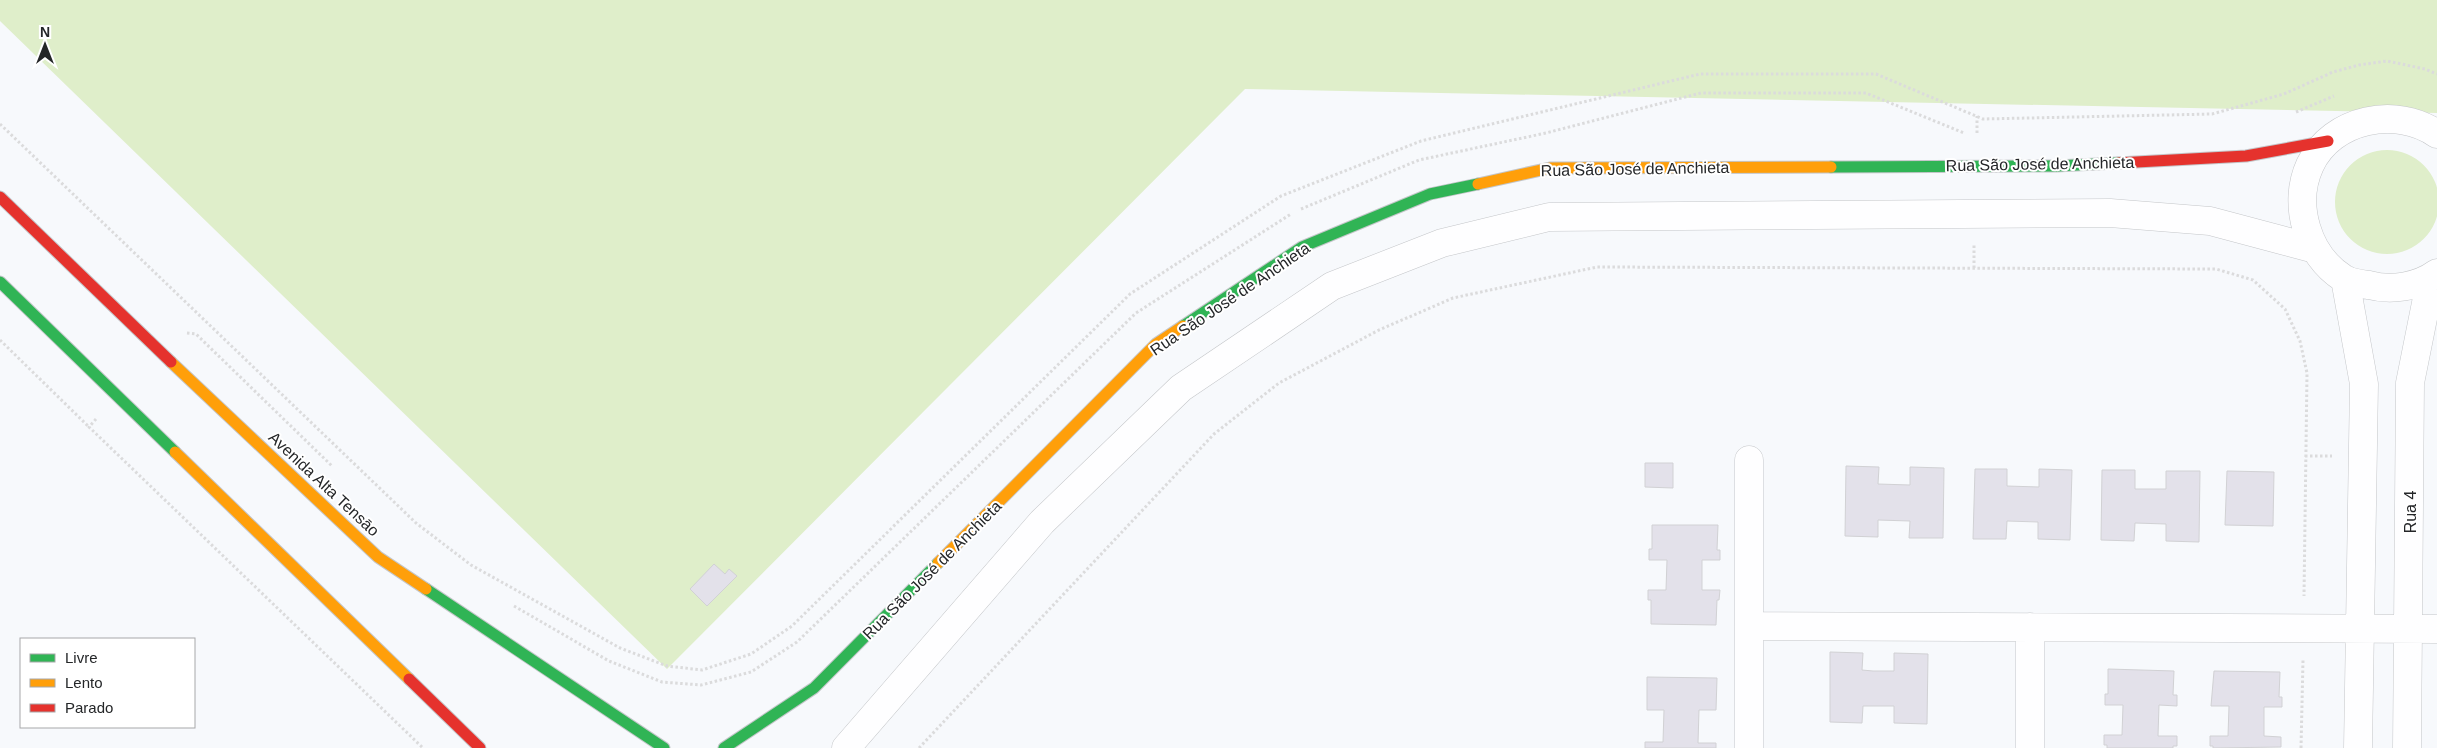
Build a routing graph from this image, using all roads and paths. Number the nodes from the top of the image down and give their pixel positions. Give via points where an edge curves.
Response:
1 (2437, 74) edge
2 (0, 124) edge
3 (2437, 134) edge
4 (2328, 141) junction
5 (0, 197) edge
6 (2314, 249) junction
7 (2434, 275) edge
8 (2345, 279) junction
9 (0, 282) edge
10 (0, 340) edge
11 (99, 415) dead end
12 (89, 427) junction
13 (1748, 460) dead end
14 (1749, 626) junction
15 (2030, 627) junction
16 (2303, 628) junction
17 (2360, 628) junction
18 (2410, 629) junction
19 (2437, 629) edge
20 (423, 748) edge
21 (480, 748) edge
22 (664, 748) edge
23 (724, 748) edge
24 (846, 748) edge
25 (919, 748) edge
26 (1749, 748) edge
27 (2030, 748) edge
28 (2301, 748) edge
29 (2358, 748) edge
30 (2408, 748) edge

1 - 2 path via 2387,61 2333,72 2284,94 2212,114 1983,119 1876,74 1700,74 1420,140 1281,196 1130,294 792,626 751,654 702,670 667,666 620,648 471,566 424,529
3 - 4 street, Rua São José de Anchieta via 2402,119 2375,119 2350,126
4 - 6 street, Rua São José de Anchieta via 2310,164 2302,192 2304,222
4 - 23 street, Rua São José de Anchieta via 2246,156 2056,166 1550,168 1430,194 1302,248 1156,344 814,688
5 - 22 street, Avenida Alta Tensāo via 378,557
6 - 8 street, Rua São José de Anchieta
6 - 24 street, Rua São José de Anchieta via 2210,221 2110,213 1549,217 1442,243 1332,286 1181,388 1042,522
7 - 8 street, Rua São José de Anchieta via 2406,287 2380,288
7 - 18 street, Rua 4 via 2410,383
8 - 17 street via 2364,384
9 - 21 street
10 - 12 path
11 - 12 path
12 - 20 path
13 - 14 street
14 - 15 street
14 - 26 street
15 - 16 street
15 - 27 street
16 - 17 street
16 - 25 path via 2306,373 2300,341 2285,309 2253,280 2216,269 1597,267 1453,298 1379,330 1279,383 1214,434
16 - 28 path
17 - 18 street
17 - 29 street
18 - 19 street
18 - 30 street, Rua 4

